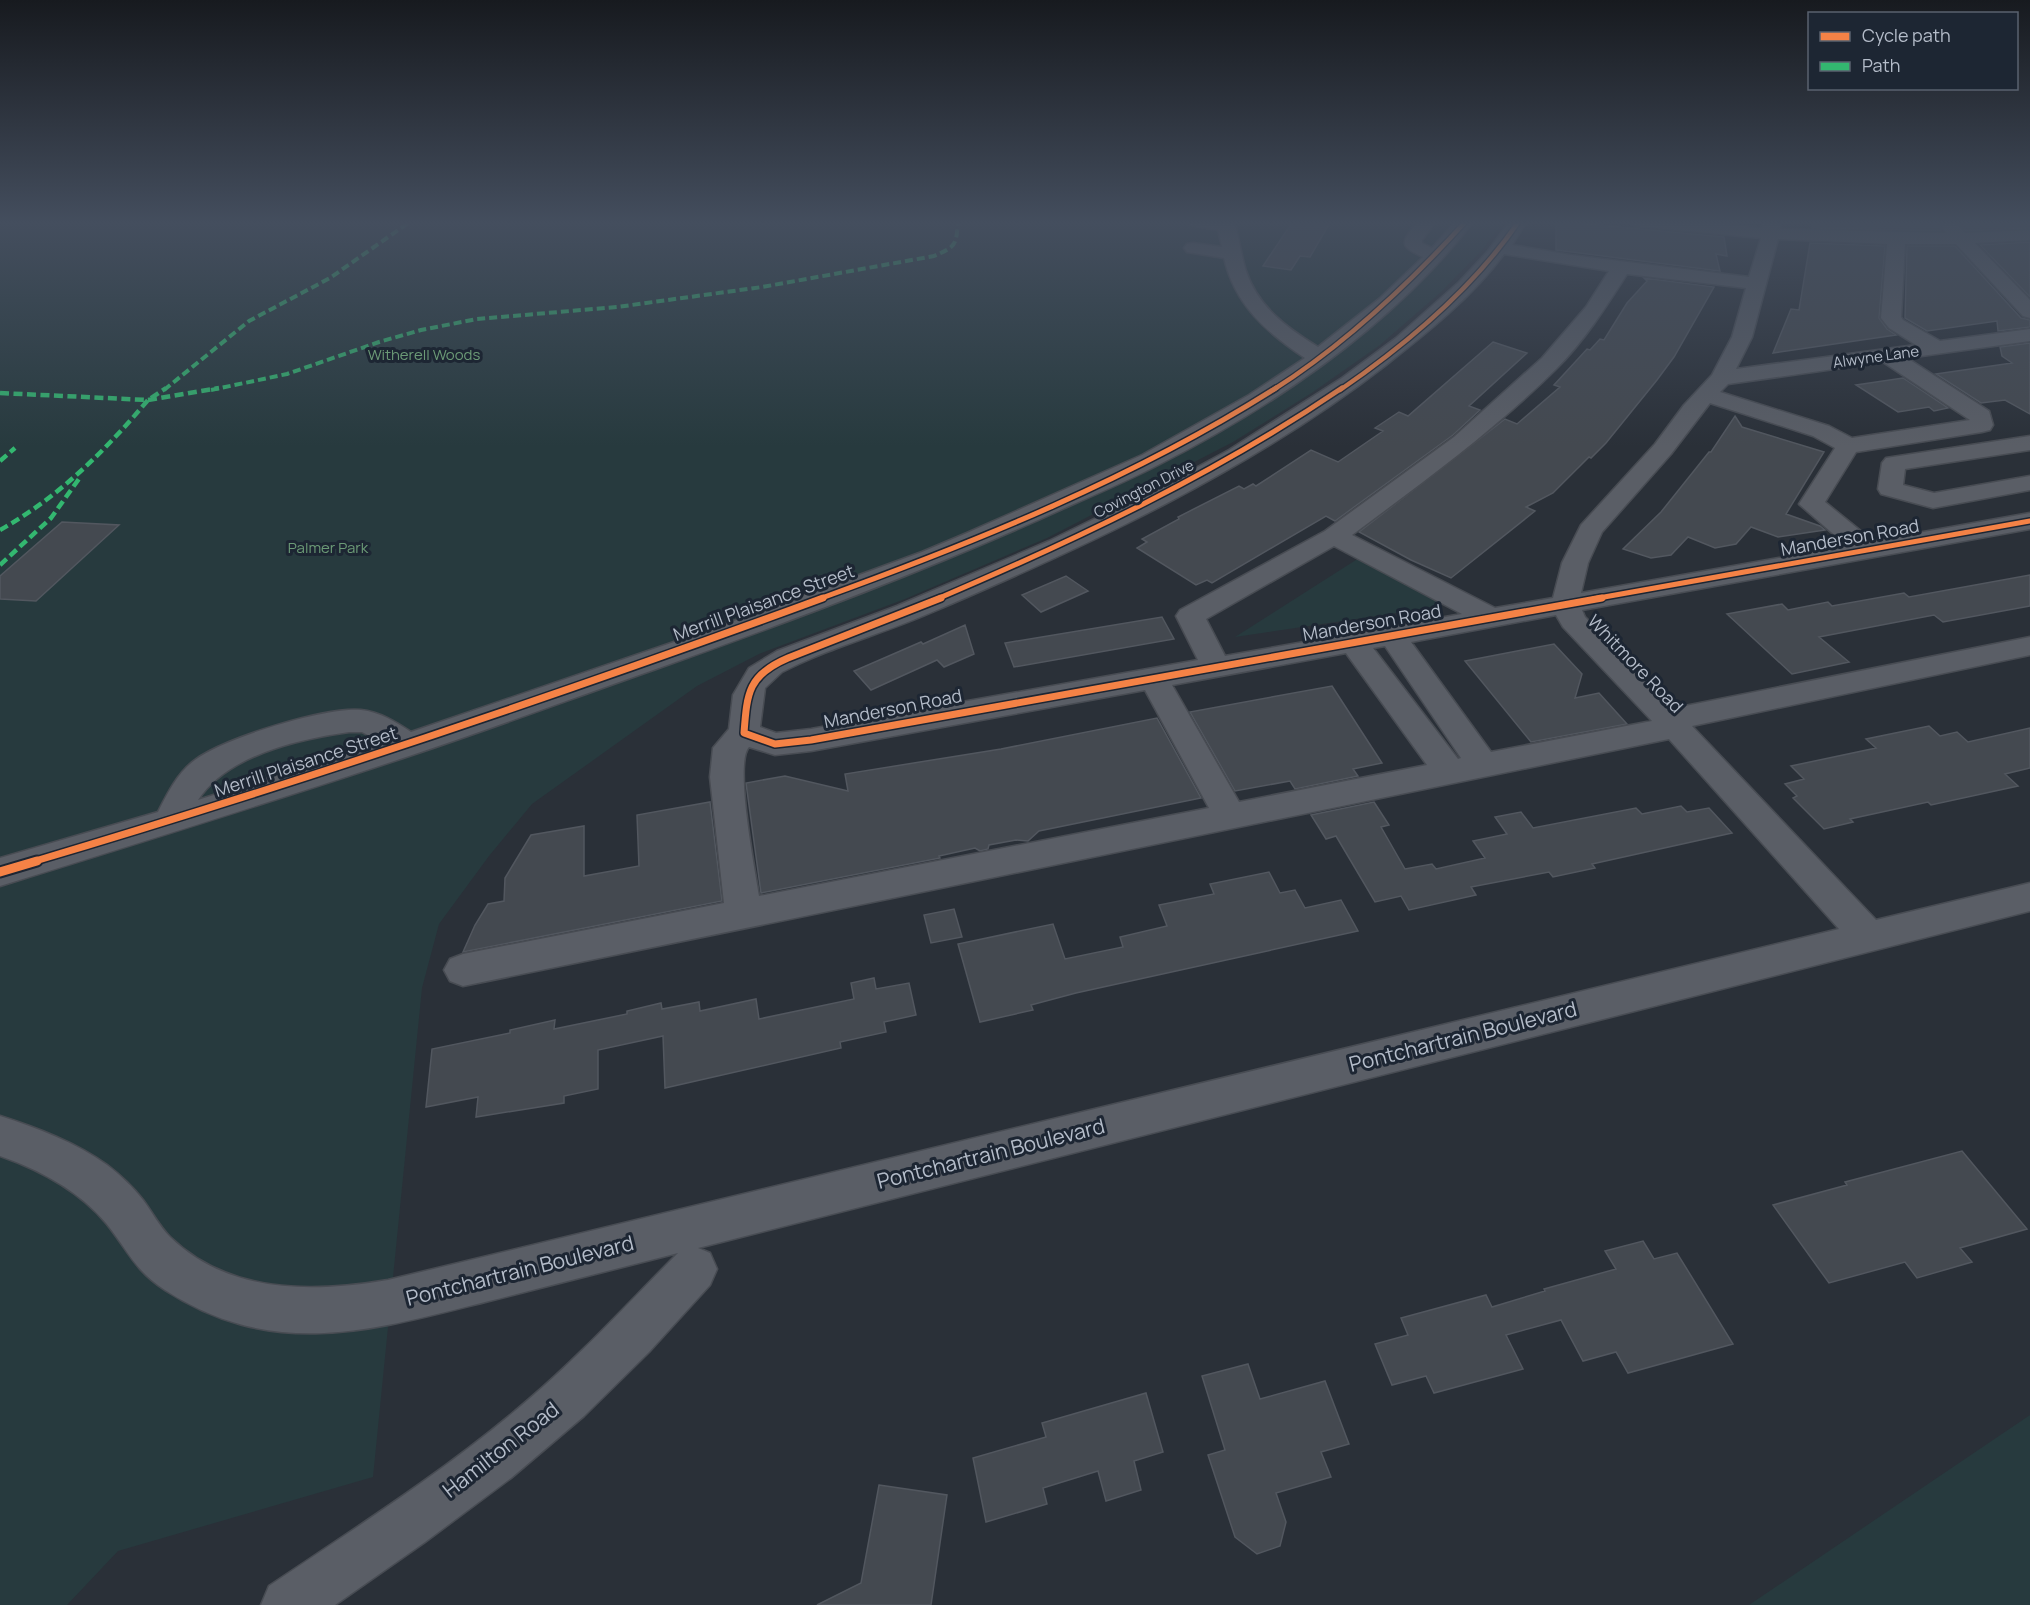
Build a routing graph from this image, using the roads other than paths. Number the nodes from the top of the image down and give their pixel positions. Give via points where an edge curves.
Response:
1 (1248, 296) edge
2 (1394, 296) edge
3 (1454, 296) edge
4 (1603, 296) edge
5 (1754, 296) edge
6 (1892, 296) edge
7 (2015, 296) edge
8 (2030, 312) edge
9 (2030, 335) edge
10 (1937, 348) junction
11 (1887, 356) junction
12 (1318, 357) junction
13 (1714, 386) junction
14 (2030, 443) edge
15 (1848, 446) junction
16 (2030, 483) edge
17 (2030, 521) edge
18 (1334, 536) junction
19 (1868, 550) junction
20 (1565, 603) junction
21 (1490, 617) junction
22 (1392, 635) junction
23 (1353, 642) junction
24 (2030, 646) edge
25 (1216, 666) junction
26 (1153, 677) junction
27 (745, 721) junction
28 (1672, 724) junction
29 (408, 745) junction
30 (1483, 765) junction
31 (1450, 772) junction
32 (1230, 816) junction
33 (171, 821) junction
34 (0, 872) edge
35 (2030, 897) edge
36 (743, 914) junction
37 (1868, 936) junction
38 (463, 970) dead end
39 (0, 1136) edge
40 (694, 1269) dead end
41 (288, 1605) edge

1 - 12 street via 1257,313
2 - 12 street, Merrill Plaisance Street
3 - 27 street, Covington Drive via 1435,316 1348,384 1266,438 1177,488 1060,546 905,614 779,662 759,674 750,686
4 - 18 street via 1550,363 1462,442
5 - 13 street via 1742,337
6 - 10 street via 1891,318 1896,324
7 - 8 street
9 - 10 street, Alwyne Lane
10 - 11 street, Alwyne Lane
11 - 13 street, Alwyne Lane
11 - 15 street via 1981,416 1982,425
12 - 29 street, Merrill Plaisance Street via 1257,400 1160,455 931,558
13 - 15 street
13 - 20 street via 1590,530 1575,562
14 - 16 street via 1894,463 1890,489 1933,501
15 - 19 street via 1812,504
17 - 19 street, Manderson Road
18 - 21 street
18 - 25 street via 1190,616
19 - 20 street, Manderson Road
20 - 21 street, Manderson Road
20 - 28 street, Whitmore Road via 1573,621
21 - 22 street, Manderson Road
22 - 23 street, Manderson Road
22 - 30 street
23 - 25 street, Manderson Road
23 - 31 street
24 - 28 street
25 - 26 street, Manderson Road
26 - 27 street, Manderson Road via 775,744
26 - 32 street
27 - 36 street via 729,748 726,777
28 - 30 street
28 - 37 street, Whitmore Road
29 - 33 street, Merrill Plaisance Street
29 - 33 street via 368,722 345,720 238,751 199,775
30 - 31 street
31 - 32 street
32 - 36 street
33 - 34 street, Merrill Plaisance Street
35 - 37 street, Pontchartrain Boulevard
36 - 38 street
37 - 39 street, Pontchartrain Boulevard via 388,1303 334,1311 295,1311 236,1300 185,1279 154,1253 118,1204 86,1174 38,1148
40 - 41 street, Hamilton Road via 593,1375 521,1438

